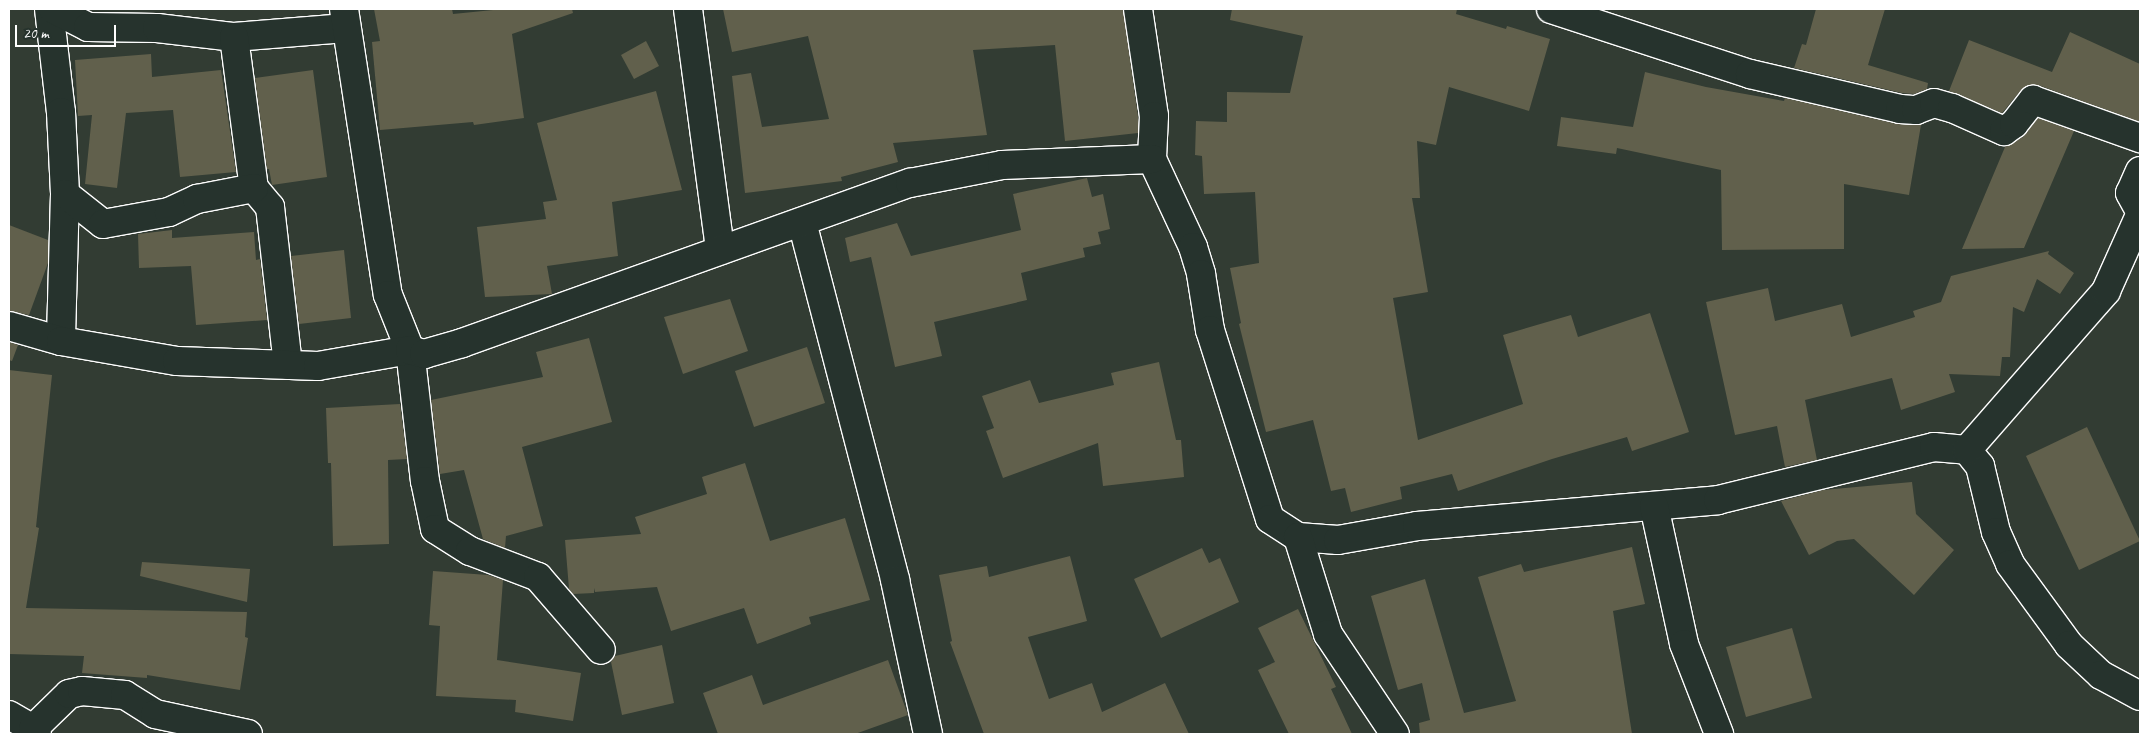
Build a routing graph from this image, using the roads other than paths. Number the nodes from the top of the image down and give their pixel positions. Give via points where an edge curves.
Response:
1 (49, 9) edge
2 (53, 9) edge
3 (688, 9) edge
4 (1138, 9) edge
5 (1550, 9) edge
6 (345, 18) edge
7 (157, 19) edge
8 (234, 37) junction
9 (2140, 138) edge
10 (1152, 159) junction
11 (2140, 171) edge
12 (254, 188) junction
13 (65, 194) junction
14 (2140, 211) edge
15 (2140, 215) edge
16 (802, 222) junction
17 (720, 250) junction
18 (9, 326) edge
19 (62, 341) junction
20 (410, 350) junction
21 (288, 365) junction
22 (1967, 450) junction
23 (1654, 506) junction
24 (1298, 536) junction
25 (601, 650) dead end
26 (2140, 696) edge
27 (9, 715) edge
28 (35, 732) edge
29 (248, 734) edge
30 (928, 734) edge
31 (1394, 734) edge
32 (1719, 734) edge

1 - 13 street via 61,112
2 - 7 street via 88,28
3 - 17 street
4 - 10 street via 1154,116
5 - 9 street via 1750,74 1900,109 1916,110 1934,103 2004,131 2014,124 2033,100
6 - 8 street
6 - 20 street via 388,295
7 - 8 street
8 - 12 street
10 - 16 street via 1002,165 910,183
10 - 24 street via 1193,247 1210,330 1270,519
11 - 14 street via 2130,193
12 - 13 street via 197,199 169,212 103,224
12 - 21 street via 270,207
13 - 19 street
15 - 22 street via 2106,291
16 - 17 street
16 - 30 street via 895,580
17 - 20 street via 462,343 424,354
18 - 19 street
19 - 21 street via 177,360
20 - 21 street via 318,366
20 - 25 street via 425,481 436,529 470,550 538,577
22 - 23 street via 1934,447 1718,500
22 - 26 street via 1980,466 1996,532 2010,564 2069,645 2101,675
23 - 24 street via 1417,526 1338,540
23 - 32 street via 1684,644
24 - 31 street via 1328,634
27 - 28 street
28 - 29 street via 69,694 82,691 125,695 155,714

